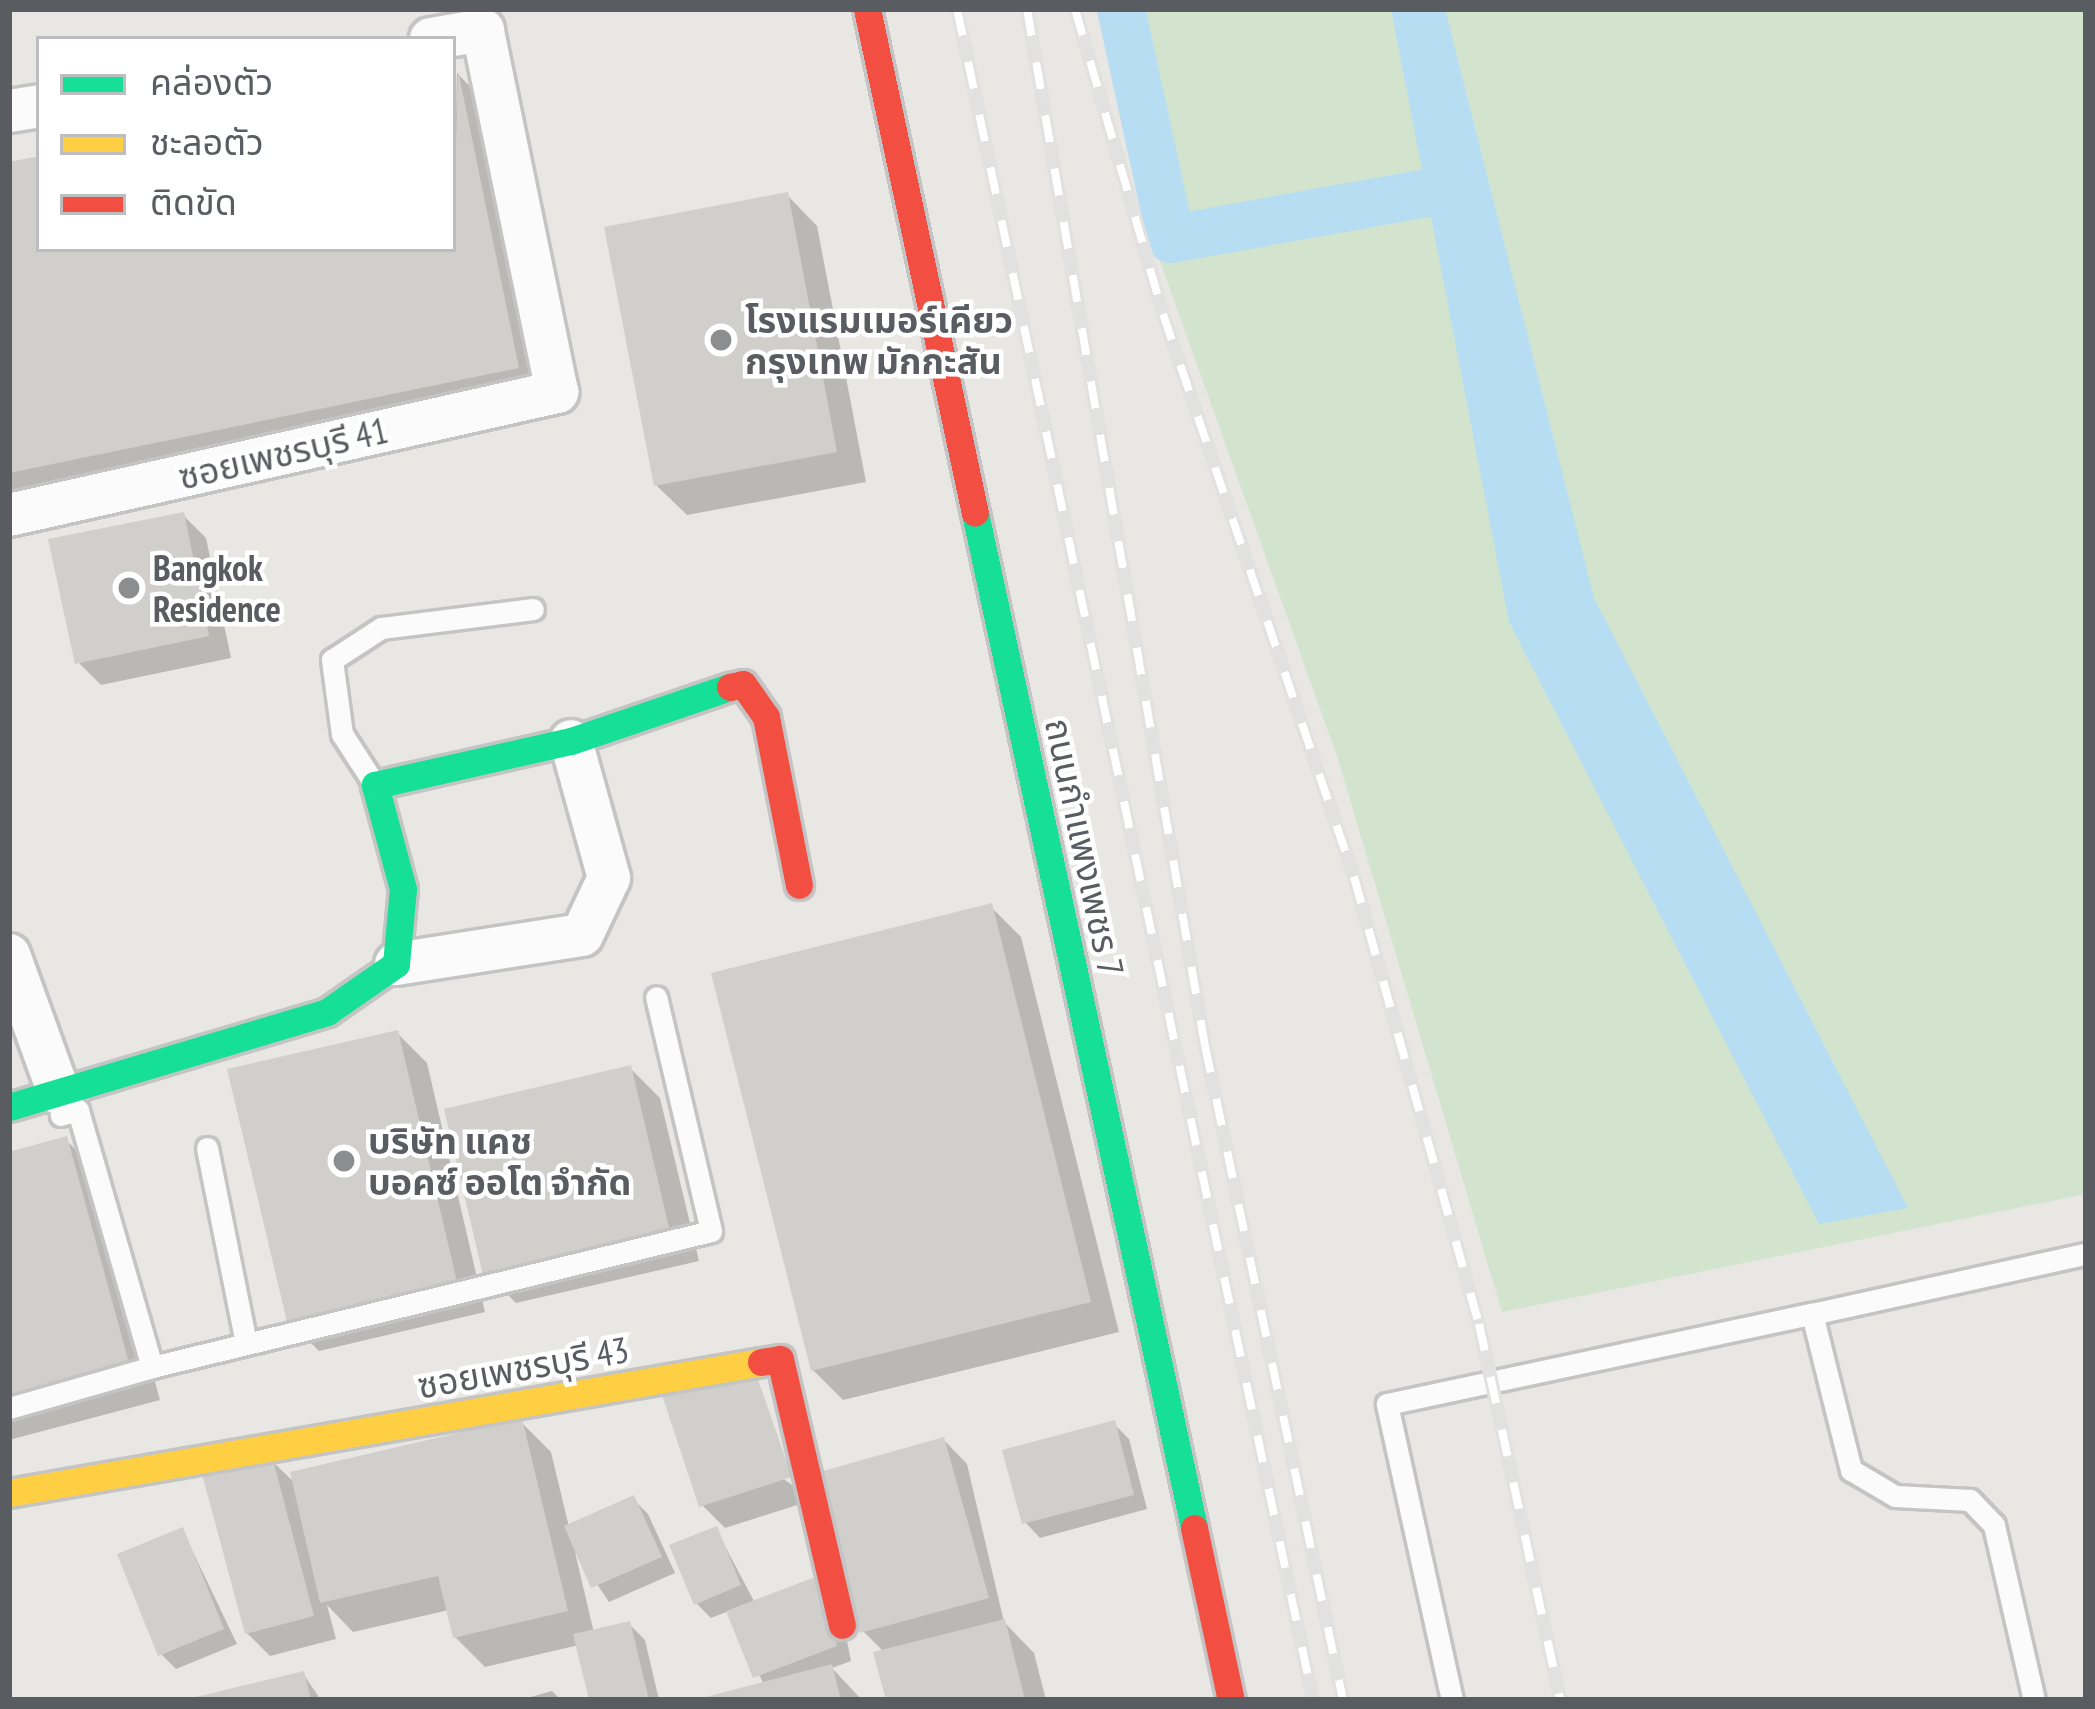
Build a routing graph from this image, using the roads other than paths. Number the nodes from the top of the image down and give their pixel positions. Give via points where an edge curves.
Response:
1 (867, 9) edge
2 (448, 36) edge
3 (9, 515) edge
4 (533, 609) dead end
5 (571, 741) junction
6 (375, 785) junction
7 (799, 885) dead end
8 (9, 955) edge
9 (396, 964) junction
10 (656, 997) dead end
11 (58, 1093) junction
12 (9, 1107) edge
13 (9, 1130) edge
14 (207, 1148) dead end
15 (2086, 1254) edge
16 (1812, 1314) junction
17 (245, 1339) junction
18 (152, 1367) junction
19 (9, 1408) edge
20 (9, 1493) edge
21 (842, 1625) dead end
22 (1231, 1700) edge
23 (1452, 1700) edge
24 (2034, 1700) edge

1 - 22 street, ถนนกำแพงเพชร 7
2 - 3 street, ซอยเพชรบุรี 41 via 483,30 557,392
4 - 6 lane via 381,628 332,660 342,734
5 - 6 street
5 - 7 street via 743,684 766,717
5 - 9 street via 609,878 583,935
6 - 9 street via 403,889
8 - 11 street
9 - 11 street via 328,1012
10 - 17 lane via 711,1231
11 - 12 street
13 - 18 lane via 77,1110
14 - 17 lane
15 - 16 lane
16 - 23 lane via 1387,1404
16 - 24 lane via 1851,1470 1895,1496 1970,1500 1994,1525
17 - 18 lane
18 - 19 lane
20 - 21 street, ซอยเพชรบุรี 43 via 780,1359

